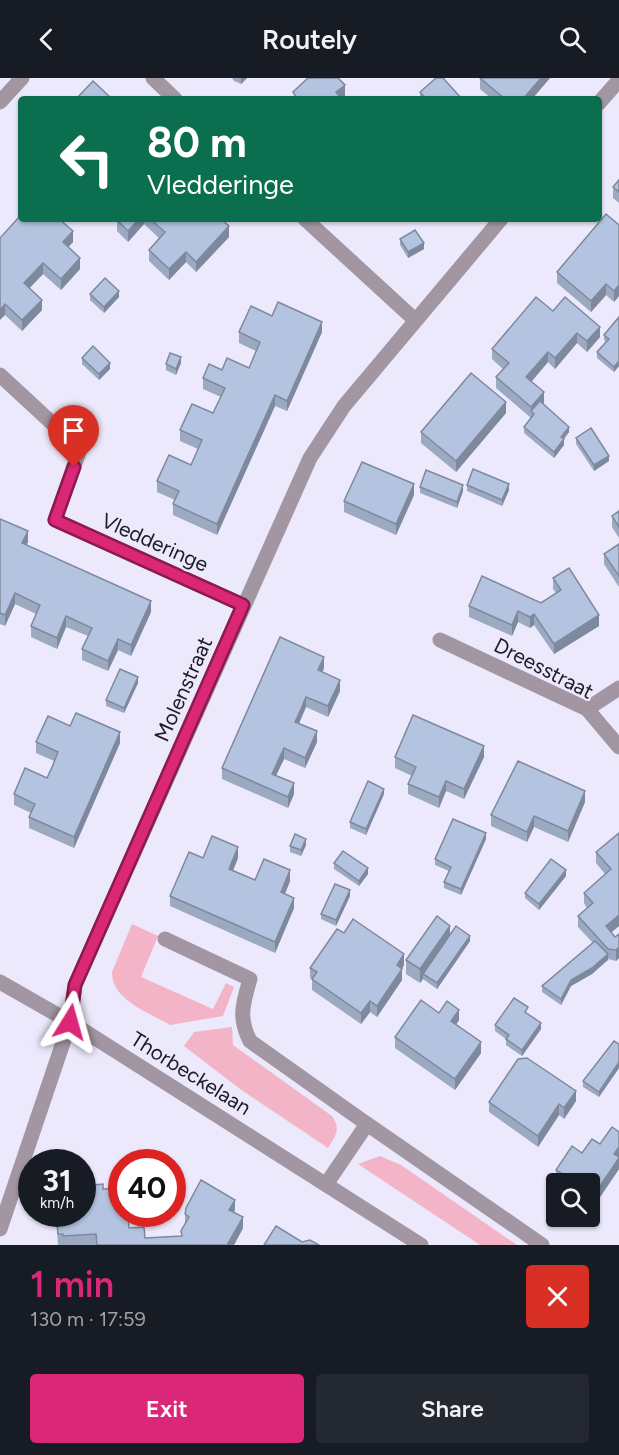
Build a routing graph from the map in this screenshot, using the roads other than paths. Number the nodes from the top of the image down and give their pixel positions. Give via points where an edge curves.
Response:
1 (22, 78) edge
2 (153, 78) edge
3 (619, 80) edge
4 (172, 96) edge
5 (602, 99) edge
6 (0, 102) edge
7 (308, 222) edge
8 (498, 222) edge
9 (415, 320) junction
10 (0, 375) edge
11 (243, 605) junction
12 (440, 640) dead end
13 (619, 688) edge
14 (587, 709) junction
15 (619, 747) edge
16 (165, 939) dead end
17 (0, 982) edge
18 (70, 1022) junction
19 (367, 1124) junction
20 (327, 1183) junction
21 (0, 1228) edge
22 (421, 1245) edge
23 (542, 1245) edge

1 - 6 street
2 - 4 street
3 - 5 street
7 - 9 street
8 - 9 street, Molenstraat
9 - 11 street, Molenstraat via 344,406 310,458
10 - 11 street, Vledderinge via 80,450 55,520
11 - 18 street, Molenstraat via 75,985
12 - 14 street, Dreesstraat
13 - 14 street
14 - 15 street, Dreesstraat
16 - 19 street via 250,979 240,1011 250,1041
17 - 18 street, Thorbeckelaan
18 - 20 street, Thorbeckelaan
18 - 21 street, Molenstraat
19 - 20 street
19 - 23 street
20 - 22 street, Thorbeckelaan

